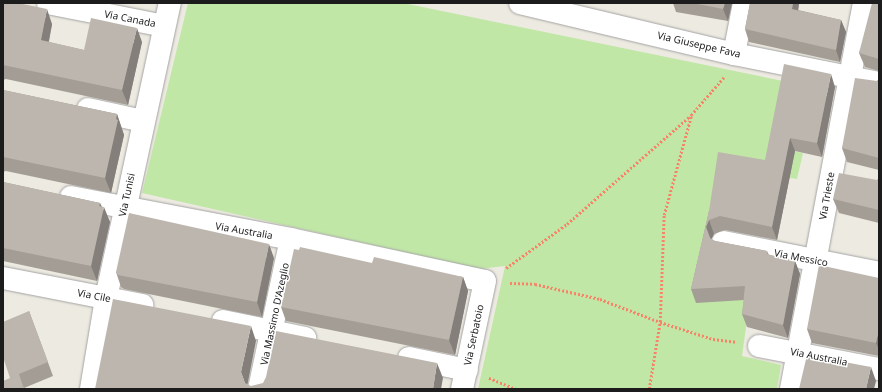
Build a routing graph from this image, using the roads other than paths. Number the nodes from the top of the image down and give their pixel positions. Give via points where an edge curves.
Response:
1 (48, 3) edge
2 (170, 3) edge
3 (520, 3) edge
4 (744, 3) edge
5 (864, 3) edge
6 (545, 6) edge
7 (164, 26) junction
8 (734, 54) junction
9 (852, 76) junction
10 (879, 82) edge
11 (65, 104) edge
12 (143, 121) junction
13 (48, 192) edge
14 (124, 209) junction
15 (291, 239) junction
16 (723, 242) edge
17 (816, 261) junction
18 (879, 273) edge
19 (3, 278) edge
20 (485, 281) joint
21 (106, 298) junction
22 (159, 309) edge
23 (204, 318) edge
24 (272, 331) junction
25 (326, 342) edge
26 (759, 346) road end
27 (798, 353) junction
28 (389, 354) edge
29 (879, 369) edge
30 (464, 379) edge
31 (91, 389) edge
32 (259, 389) edge
33 (791, 389) edge

1 - 7 street, Via Canada
2 - 7 street, Via Tunisi
3 - 6 street, Via Giuseppe Fava
4 - 8 street
5 - 9 street, Via Trieste
6 - 8 street, Via Giuseppe Fava
7 - 12 street, Via Tunisi
8 - 9 street, Via Giuseppe Fava
9 - 10 street, Via Giuseppe Fava
9 - 17 street, Via Trieste via 841,174
11 - 12 street
12 - 14 street, Via Tunisi
13 - 14 street, Via Australia
14 - 15 street, Via Australia
14 - 21 street, Via Tunisi
15 - 20 street, Via Australia
15 - 24 street, Via Massimo D'Azeglio
16 - 17 street, Via Messico
17 - 18 street, Via Messico
17 - 27 street, Via Trieste
19 - 21 street, Via Cile
20 - 30 street, Via Serbatoio
21 - 22 street, Via Cile
21 - 31 street, Via Tunisi
23 - 24 street
24 - 25 street
24 - 32 street, Via Massimo D'Azeglio
26 - 27 street, Via Australia
27 - 29 street, Via Australia
27 - 33 street, Via Trieste
28 - 30 street

